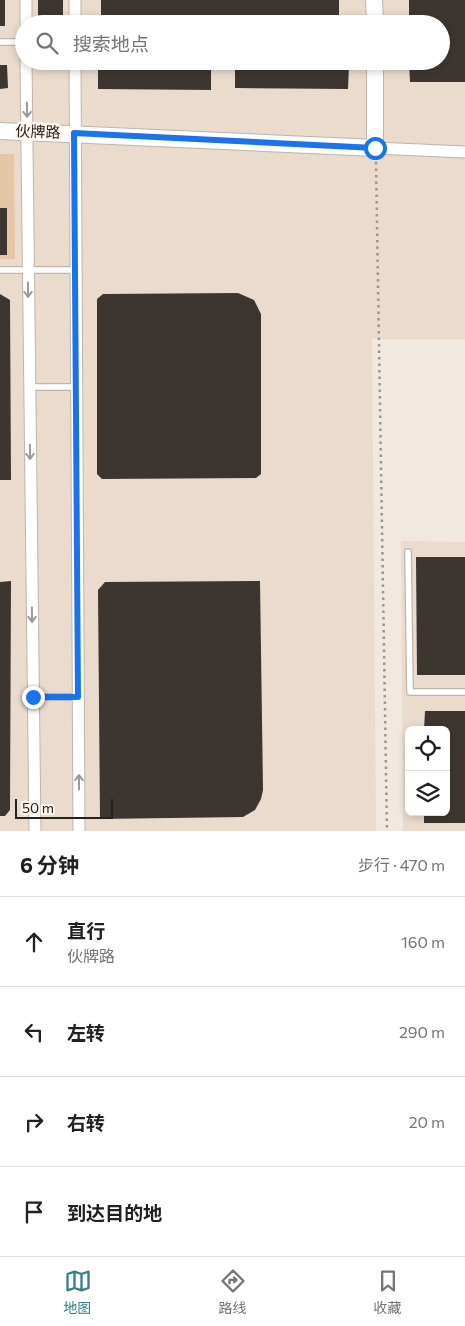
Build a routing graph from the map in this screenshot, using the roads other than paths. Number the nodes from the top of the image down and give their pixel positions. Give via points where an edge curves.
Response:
1 (26, 0) edge
2 (75, 0) edge
3 (374, 0) edge
4 (26, 15) edge
5 (75, 15) edge
6 (375, 15) edge
7 (0, 42) edge
8 (15, 42) edge
9 (26, 70) edge
10 (75, 70) edge
11 (375, 70) edge
12 (0, 131) edge
13 (27, 131) junction
14 (74, 133) junction
15 (375, 148) junction
16 (465, 152) edge
17 (0, 270) edge
18 (28, 270) junction
19 (76, 270) junction
20 (29, 387) junction
21 (77, 387) junction
22 (408, 552) dead end
23 (465, 692) edge
24 (33, 697) junction
25 (78, 697) junction
26 (34, 831) edge
27 (79, 831) edge

1 - 4 street
2 - 5 street
3 - 6 street
7 - 8 lane
9 -> 13 street
10 - 14 street
11 - 15 street
12 - 13 street, 伙牌路
13 - 14 street, 伙牌路
13 - 18 street
14 - 15 street, 伙牌路
14 - 19 street
15 - 16 street
17 - 18 lane
18 - 19 lane
18 -> 20 street
19 - 21 street
20 - 21 lane
20 -> 24 street
21 - 25 street
22 - 23 lane via 410,692
24 - 25 lane
24 - 26 street
27 -> 25 street

